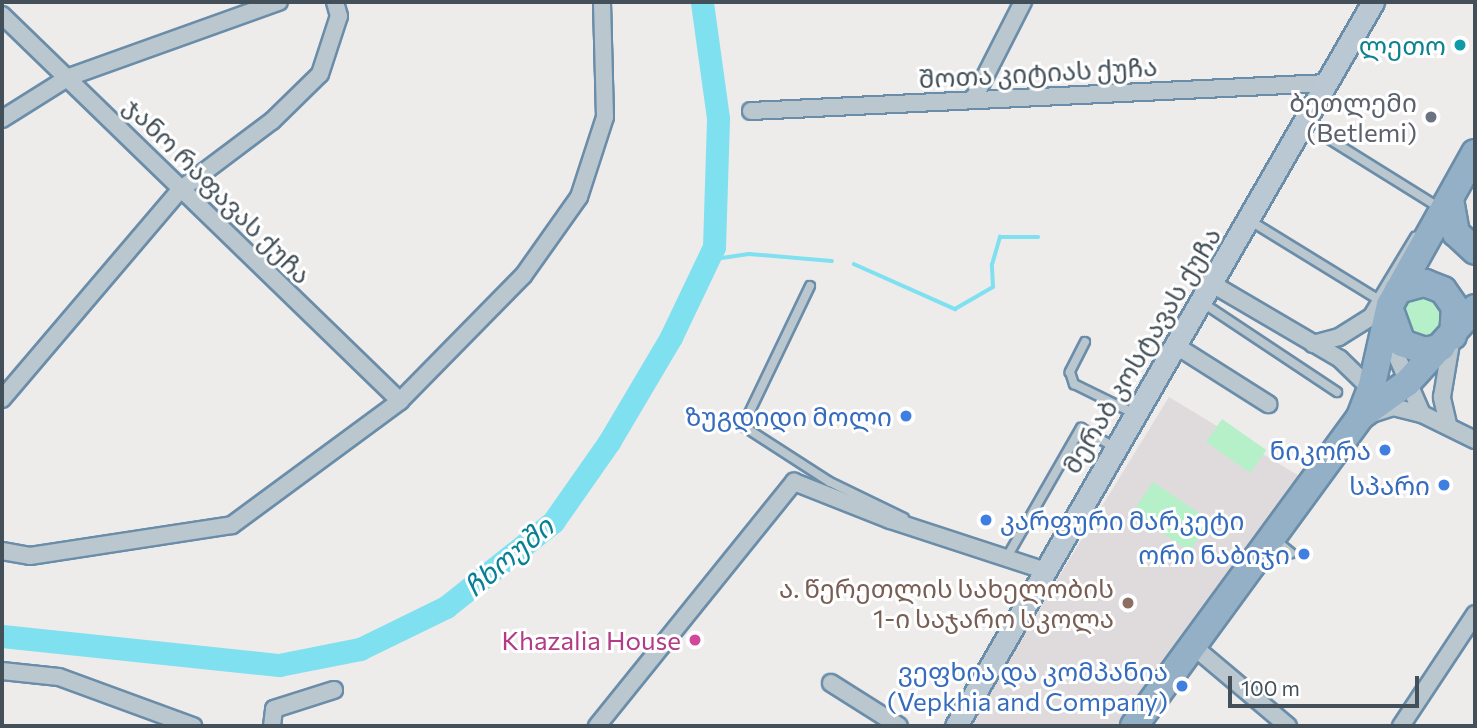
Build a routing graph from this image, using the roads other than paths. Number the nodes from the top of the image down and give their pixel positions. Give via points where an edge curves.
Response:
1 (279, 2) edge
2 (335, 2) edge
3 (602, 2) edge
4 (1023, 2) edge
5 (1373, 2) edge
6 (2, 15) edge
7 (69, 77) junction
8 (1327, 83) junction
9 (974, 98) junction
10 (751, 111) dead end
11 (2, 119) edge
12 (1329, 139) dead end
13 (1475, 153) edge
14 (180, 190) junction
15 (1444, 209) junction
16 (1249, 220) junction
17 (1475, 251) edge
18 (810, 286) dead end
19 (1208, 294) junction
20 (1475, 308) edge
21 (1382, 309) junction
22 (1085, 342) dead end
23 (1447, 342) junction
24 (1313, 344) junction
25 (1178, 346) junction
26 (1337, 392) dead end
27 (1393, 393) junction
28 (2, 399) edge
29 (400, 401) junction
30 (1268, 404) dead end
31 (1136, 414) junction
32 (1360, 417) junction
33 (1448, 424) junction
34 (1475, 440) edge
35 (1115, 448) junction
36 (935, 533) junction
37 (2, 551) edge
38 (1007, 557) junction
39 (1043, 570) junction
40 (1475, 614) edge
41 (1193, 646) junction
42 (2, 671) edge
43 (831, 683) dead end
44 (334, 690) dead end
45 (193, 726) edge
46 (272, 726) edge
47 (597, 726) edge
48 (899, 726) edge
49 (956, 726) edge
50 (1133, 726) edge
51 (1287, 726) edge
52 (1401, 726) edge

1 - 7 street
2 - 14 street via 339,16 320,74 272,121
3 - 29 street via 604,117 579,197 523,276
4 - 9 street
5 - 8 main road, მერაბ კოსტავას ქუჩა
6 - 7 street, ჯანო რაფავას ქუჩა
7 - 11 street
7 - 14 street, ჯანო რაფავას ქუჩა
8 - 9 street, შოთა კიტიას ქუჩა
8 - 16 main road, მერაბ კოსტავას ქუჩა
9 - 10 street, შოთა კიტიას ქუჩა
12 - 15 lane
13 - 15 highway
14 - 28 street
14 - 29 street, ჯანო რაფავას ქუჩა
15 - 17 highway via 1457,233
15 - 21 highway
16 - 19 main road, მერაბ კოსტავას ქუჩა
16 - 21 lane
18 - 36 lane via 743,426 830,482
19 - 24 street
19 - 25 main road, მერაბ კოსტავას ქუჩა
19 - 26 lane
20 - 23 highway
21 - 23 highway via 1402,343 1425,351
21 - 23 highway via 1425,283 1443,290 1455,307
21 - 24 street via 1339,337
21 - 27 highway
22 - 31 lane via 1070,372 1074,384
23 - 27 highway
23 - 33 street via 1442,397
24 - 27 street
25 - 30 street
25 - 31 main road, მერაბ კოსტავას ქუჩა
27 - 32 highway
27 - 32 street via 1393,407
27 - 33 street
29 - 37 street via 232,525 30,556
31 - 35 main road, მერაბ კოსტავას ქუჩა
32 - 41 highway via 1282,545
33 - 34 street
35 - 38 lane via 1081,428
35 - 39 main road, მერაბ კოსტავას ქუჩა
36 - 38 street
36 - 47 street via 794,482
38 - 39 street
39 - 49 main road, მერაბ კოსტავას ქუჩა
40 - 52 street
41 - 50 highway
41 - 51 street
42 - 45 street via 59,677
43 - 48 street
44 - 46 street via 274,709

